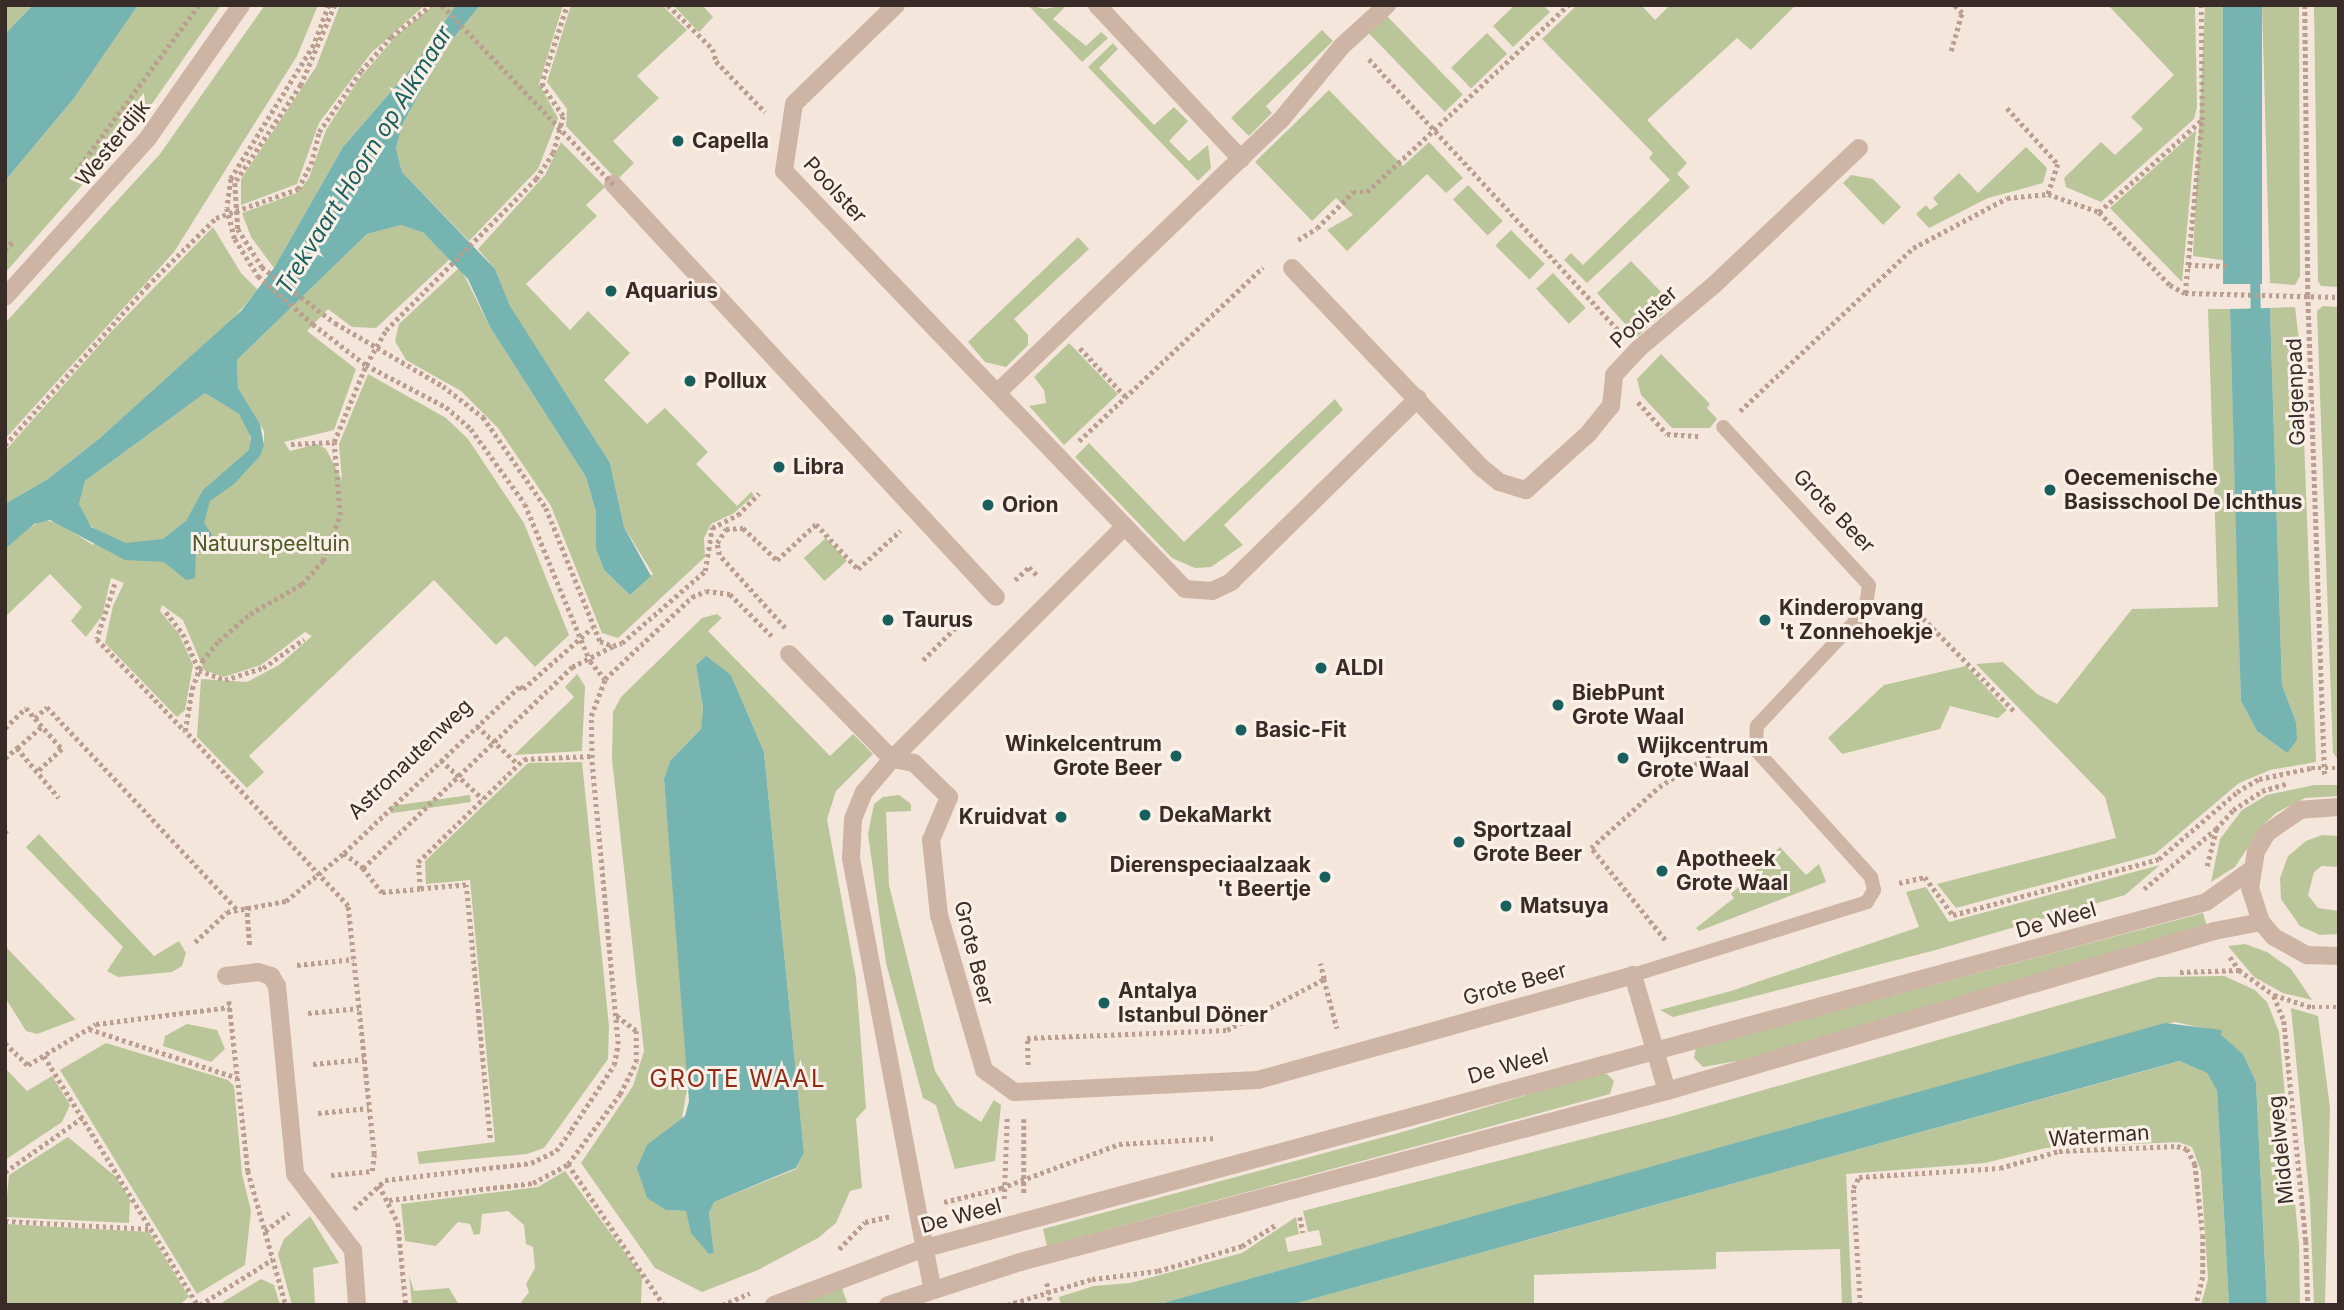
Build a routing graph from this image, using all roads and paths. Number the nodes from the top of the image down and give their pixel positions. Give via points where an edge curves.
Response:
1 (199, 5) edge
2 (241, 5) edge
3 (329, 5) edge
4 (335, 5) edge
5 (431, 5) edge
6 (442, 5) edge
7 (567, 5) edge
8 (668, 5) edge
9 (896, 5) edge
10 (1097, 5) edge
11 (1387, 5) edge
12 (1568, 5) edge
13 (1954, 5) edge
14 (2201, 5) edge
15 (2305, 5) edge
16 (1352, 39) junction
17 (1951, 51) dead end
18 (2007, 108) dead end
19 (2202, 120) junction
20 (1432, 132) junction
21 (787, 135) junction
22 (1859, 148) dead end
23 (1241, 159) junction
24 (67, 183) dead end
25 (613, 184) joint
26 (2048, 194) junction
27 (235, 212) junction
28 (2099, 212) junction
29 (228, 214) junction
30 (23, 231) dead end
31 (1288, 246) dead end
32 (5, 250) edge
33 (1268, 262) dead end
34 (2188, 265) junction
35 (2228, 266) dead end
36 (1292, 268) dead end
37 (2185, 293) junction
38 (2308, 295) junction
39 (5, 297) edge
40 (2339, 297) edge
41 (1063, 330) junction
42 (376, 349) junction
43 (1637, 350) junction
44 (366, 365) junction
45 (1614, 375) junction
46 (998, 392) junction
47 (1126, 397) junction
48 (1418, 398) junction
49 (1723, 427) junction
50 (334, 442) junction
51 (291, 444) dead end
52 (5, 445) edge
53 (1061, 459) junction
54 (759, 493) dead end
55 (919, 513) junction
56 (1125, 527) junction
57 (116, 584) dead end
58 (994, 594) joint
59 (1869, 595) junction
60 (166, 612) dead end
61 (592, 628) junction
62 (791, 634) dead end
63 (580, 635) junction
64 (304, 639) dead end
65 (614, 646) junction
66 (789, 654) joint
67 (923, 660) dead end
68 (590, 661) junction
69 (199, 670) junction
70 (605, 679) junction
71 (2014, 711) dead end
72 (35, 718) junction
73 (42, 726) junction
74 (477, 726) junction
75 (1756, 726) junction
76 (5, 728) edge
77 (184, 731) junction
78 (494, 742) junction
79 (17, 748) junction
80 (592, 756) junction
81 (6, 758) edge
82 (892, 758) junction
83 (441, 761) junction
84 (518, 764) junction
85 (2324, 767) junction
86 (2339, 768) edge
87 (37, 772) junction
88 (459, 777) junction
89 (2325, 778) dead end
90 (59, 798) dead end
91 (483, 799) junction
92 (2339, 807) edge
93 (344, 853) junction
94 (363, 868) junction
95 (2251, 870) junction
96 (321, 872) junction
97 (420, 889) junction
98 (1874, 890) junction
99 (247, 906) junction
100 (237, 909) junction
101 (2261, 922) junction
102 (249, 940) dead end
103 (195, 942) dead end
104 (2339, 956) edge
105 (354, 959) junction
106 (1679, 960) junction
107 (1633, 975) junction
108 (226, 976) joint
109 (271, 976) junction
110 (1324, 979) dead end
111 (230, 1007) junction
112 (2339, 1007) edge
113 (359, 1008) junction
114 (615, 1015) junction
115 (279, 1017) junction
116 (88, 1029) junction
117 (5, 1043) edge
118 (1653, 1049) junction
119 (44, 1056) junction
120 (1345, 1056) junction
121 (363, 1059) junction
122 (284, 1067) junction
123 (238, 1078) junction
124 (1667, 1091) junction
125 (1014, 1092) junction
126 (369, 1108) junction
127 (290, 1116) junction
128 (83, 1117) junction
129 (490, 1138) dead end
130 (568, 1164) junction
131 (5, 1172) edge
132 (326, 1176) dead end
133 (379, 1185) junction
134 (1001, 1188) dead end
135 (389, 1200) junction
136 (5, 1221) edge
137 (343, 1223) junction
138 (152, 1229) junction
139 (922, 1249) junction
140 (273, 1259) junction
141 (932, 1287) junction
142 (199, 1305) edge
143 (286, 1305) edge
144 (357, 1305) edge
145 (406, 1305) edge
146 (664, 1305) edge
147 (774, 1305) edge
148 (888, 1305) edge
149 (1860, 1305) edge
150 (2196, 1305) edge
151 (2308, 1305) edge

1 - 24 path
2 - 39 street, Westerdijk via 149,138
3 - 29 path via 314,45 281,104 239,163 232,178
4 - 27 path via 301,85 241,170
5 - 27 path via 391,37 361,71 319,132 298,190
6 - 25 path, bridge
7 - 42 path via 542,86 562,112 553,153 536,179 480,239 386,330
8 - 21 path
9 - 21 street, Poolster via 794,104
10 - 23 street
11 - 16 street
12 - 20 path
13 - 17 path via 1962,13
14 - 19 path
15 - 38 path, Galgenpad
16 - 20 path
16 - 23 street
18 - 26 path via 2058,164
19 - 28 path
19 - 34 path
20 - 31 path via 1367,192 1353,191 1318,228
20 - 43 path
21 - 46 street, Poolster via 783,171
22 - 43 street, Poolster via 1715,284
23 - 41 street
25 - 55 street
26 - 28 path
26 - 49 path via 2007,198 1913,248
27 - 29 path
27 - 42 path via 245,244 262,267
28 - 37 path via 2170,285
29 - 44 path via 235,239 258,276
29 - 52 path via 216,218 147,286
30 - 32 path
33 - 47 path
34 - 35 path
34 - 37 path
36 - 48 street, Poolster
37 - 38 path via 2213,297
38 - 40 path
38 - 85 path, Galgenpad
41 - 46 street
41 - 47 path
42 - 44 path
42 - 61 path via 443,386 482,417 547,508 568,553
43 - 45 street, Poolster
44 - 50 path
44 - 63 path via 446,408 471,429 525,504
45 - 48 street, Poolster via 1611,406 1588,434 1526,490 1511,488 1490,475
45 - 49 path via 1667,434 1710,437
46 - 53 street, Poolster
47 - 53 path
48 - 56 street, Poolster via 1231,582 1212,591 1185,589
49 - 59 lane, Grote Beer via 1865,576
50 - 51 path
50 - 69 path via 340,515 323,561 302,584 250,614 219,641
53 - 56 street, Poolster
54 - 65 path via 738,515 712,528 705,571
55 - 58 street
55 - 62 path via 858,569 816,524 777,560 743,528 726,530 717,542 719,555
56 - 82 street
57 - 77 path via 97,639
58 - 67 path
59 - 71 path via 1923,618
59 - 75 lane via 1865,611
60 - 69 path via 183,634
61 - 63 path, Astronautenweg
61 - 65 path via 600,641
63 - 68 path
63 - 74 path, Astronautenweg
64 - 69 path via 244,677 225,680
65 - 68 path
66 - 70 path via 730,594 706,591 692,597
66 - 82 street
68 - 70 path
68 - 78 path via 572,667
69 - 77 path
70 - 80 path via 591,716
72 - 73 path
72 - 76 path via 26,708
72 - 100 path via 47,707
73 - 79 path
73 - 87 path via 62,749
74 - 78 path
74 - 83 path, Astronautenweg
75 - 98 lane via 1756,750 1871,877
75 - 106 path via 1660,787 1591,848 1648,914
77 - 96 path
78 - 84 path
78 - 88 path
79 - 81 path
79 - 87 path
80 - 84 path via 524,759
80 - 114 path
82 - 125 street, Grote Beer via 914,763 949,797 931,839 939,915 984,1070
82 - 139 street via 864,792 853,819 851,858
83 - 88 path
83 - 93 path, Astronautenweg
84 - 91 path
85 - 86 path
85 - 89 path, Galgenpad
85 - 98 path via 2259,779 2237,792 2159,859 1953,915 1925,877
87 - 90 path
88 - 91 path
88 - 94 path
91 - 97 path via 418,862
92 - 95 street via 2300,810 2282,820 2267,833
93 - 94 path
93 - 96 path, Astronautenweg
94 - 97 path via 382,892
95 - 101 street via 2250,888
95 - 118 street, De Weel via 2206,902
96 - 99 path, Astronautenweg via 286,901
96 - 105 path via 348,906
97 - 129 path via 466,885
98 - 106 lane, Grote Beer via 1867,902
99 - 100 path, Astronautenweg
99 - 102 path
100 - 103 path, Astronautenweg via 227,912
101 - 104 street via 2289,948 2307,955
101 - 124 street via 2214,931
105 - 109 path via 291,965
105 - 113 path
106 - 107 lane, Grote Beer
107 - 118 street
107 - 120 street, Grote Beer
108 - 109 street via 258,972
108 - 111 path
109 - 115 street via 277,986
110 - 120 path
111 - 116 path via 96,1024
111 - 123 path
112 - 151 path, Middelweg via 2312,1007 2274,995 2284,1021
113 - 115 path
113 - 121 path
114 - 130 path via 636,1031 636,1062 620,1094
114 - 133 path via 614,1065 556,1151 531,1163 385,1180
115 - 122 street
116 - 119 path
116 - 123 path
117 - 119 path via 28,1065
118 - 124 street
118 - 139 street, De Weel
119 - 128 path
120 - 125 street, Grote Beer via 1258,1080
121 - 122 path
121 - 126 path
122 - 127 street
123 - 140 path via 248,1171
124 - 141 street
125 - 134 path via 1007,1108
126 - 127 path
126 - 132 path via 372,1171
127 - 137 street via 295,1174
128 - 131 path
128 - 138 path
130 - 135 path via 533,1183
130 - 146 path
133 - 135 path
133 - 137 path
135 - 145 path via 398,1223
136 - 138 path
137 - 144 street via 354,1250
138 - 142 path
139 - 141 street
139 - 147 street, De Weel
140 - 142 path
140 - 143 path
141 - 148 street
149 - 150 path, Waterman via 1853,1188 1859,1177 2000,1168 2059,1151 2177,1146 2187,1149 2195,1164 2203,1235 2203,1277

